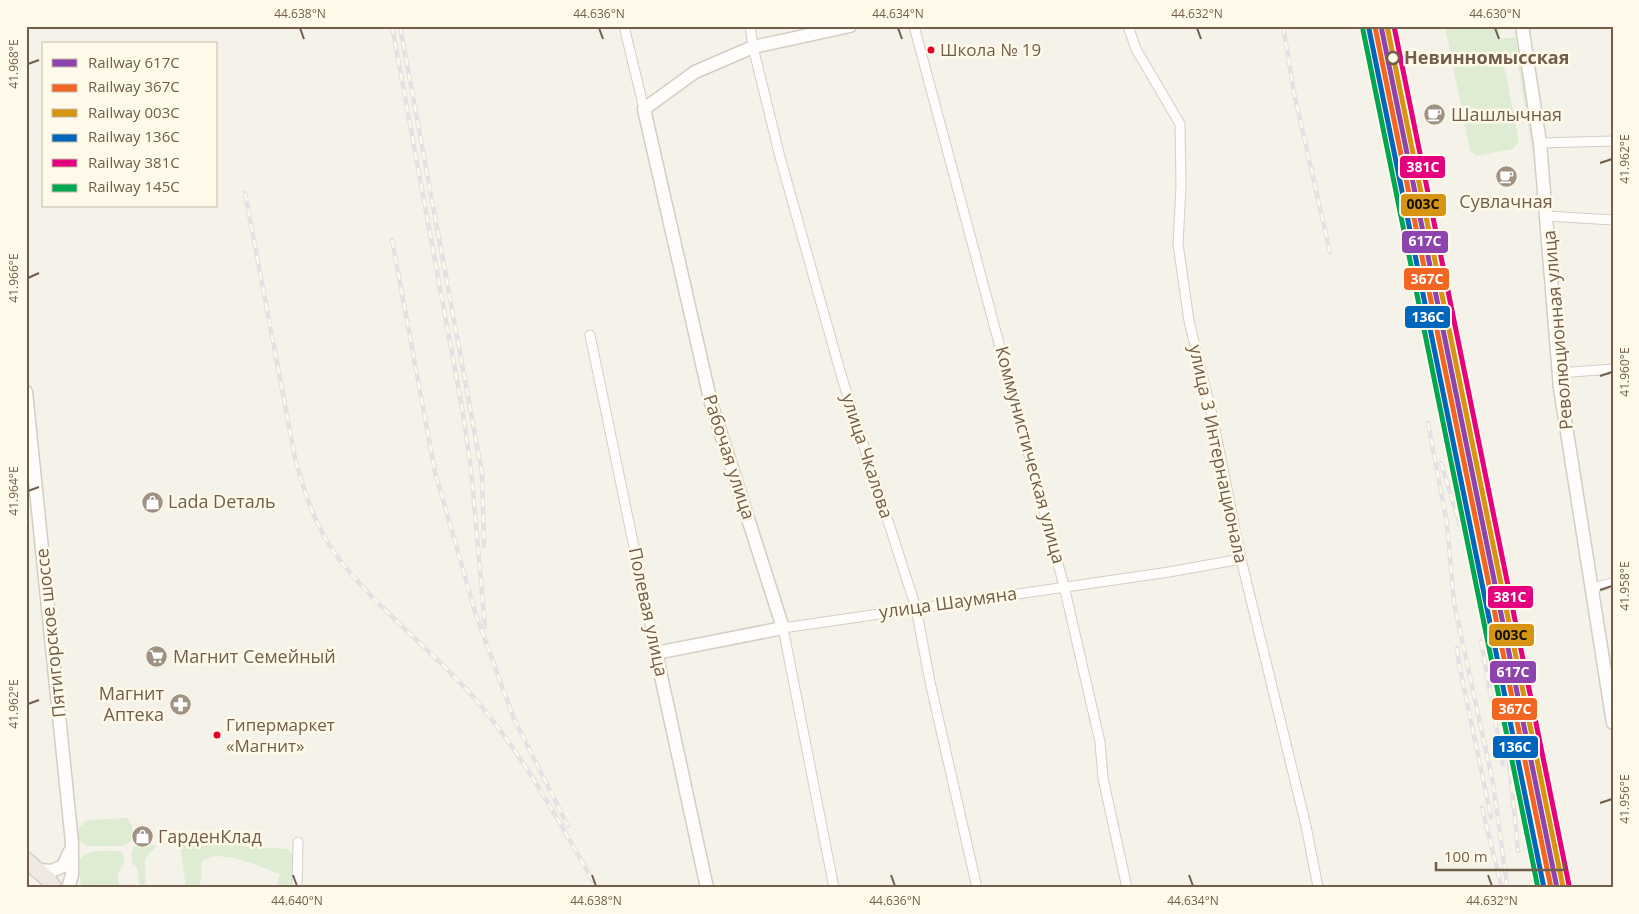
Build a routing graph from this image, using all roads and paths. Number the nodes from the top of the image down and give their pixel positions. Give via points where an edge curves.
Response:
1 (624, 26) edge
2 (750, 26) edge
3 (850, 26) edge
4 (914, 26) edge
5 (1128, 26) edge
6 (1522, 26) edge
7 (753, 47) junction
8 (644, 109) junction
9 (1613, 141) edge
10 (1540, 143) junction
11 (1547, 216) junction
12 (1613, 220) edge
13 (590, 335) dead end
14 (1613, 369) edge
15 (1558, 373) junction
16 (26, 392) edge
17 (1241, 559) junction
18 (1613, 583) edge
19 (1064, 586) junction
20 (1592, 588) junction
21 (916, 608) junction
22 (782, 628) junction
23 (656, 653) junction
24 (1613, 723) edge
25 (298, 842) dead end
26 (72, 844) junction
27 (31, 865) edge
28 (1318, 887) edge
29 (54, 888) edge
30 (68, 888) edge
31 (297, 888) edge
32 (706, 888) edge
33 (834, 888) edge
34 (977, 888) edge
35 (1127, 888) edge

1 - 8 street, Рабочая улица
2 - 7 street, улица Чкалова
3 - 7 main road
4 - 19 street, Коммунистическая улица
5 - 17 street, улица 3 Интернационала via 1136,48 1180,124 1178,244 1190,321
6 - 10 main road, Революционная улица
7 - 8 main road via 695,72
7 - 21 street, улица Чкалова via 842,378
8 - 22 main road, Рабочая улица via 711,403
9 - 10 street
10 - 11 main road, Революционная улица
11 - 12 street
11 - 15 main road, Революционная улица
13 - 23 street, Полевая улица
14 - 15 street
15 - 20 main road, Революционная улица
16 - 26 main road, Пятигорское шоссе
17 - 19 street, улица Шаумяна
17 - 28 street, улица 3 Интернационала
18 - 20 street
19 - 21 street, улица Шаумяна
19 - 35 street, Коммунистическая улица via 1100,742 1103,778
20 - 24 main road, Революционная улица
21 - 22 street, улица Шаумяна
21 - 34 street, улица Чкалова
22 - 23 main road, улица Шаумяна
22 - 33 street, Рабочая улица
23 - 32 main road, Полевая улица
25 - 31 street
26 - 27 main road, Пятигорское шоссе via 63,866 52,871
26 - 30 main road, Пятигорское шоссе via 72,875
27 - 29 highway

